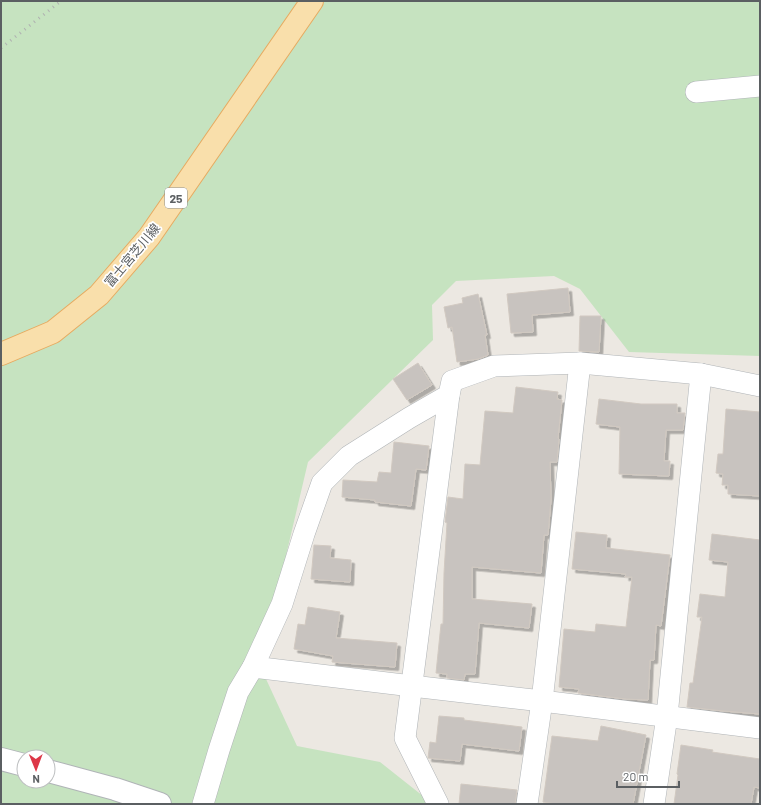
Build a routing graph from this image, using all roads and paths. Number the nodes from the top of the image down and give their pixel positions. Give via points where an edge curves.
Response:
1 (312, 1) edge
2 (760, 86) edge
3 (696, 92) dead end
4 (1, 354) edge
5 (580, 363) junction
6 (701, 374) junction
7 (760, 386) edge
8 (449, 395) junction
9 (253, 667) junction
10 (412, 686) junction
11 (542, 701) junction
12 (667, 716) junction
13 (760, 728) edge
14 (1, 759) edge
15 (16, 763) edge
16 (56, 773) edge
17 (160, 804) edge
18 (203, 804) edge
19 (438, 804) edge
20 (527, 804) edge
21 (654, 804) edge

1 - 4 main road, 富士宮芝川線 / 25 via 149,237 99,295 53,332
2 - 3 street
5 - 6 street
5 - 8 street via 494,366 452,382
5 - 11 street
6 - 7 street
6 - 12 street
8 - 9 street via 349,456 322,483 282,604
8 - 10 street
9 - 10 street
9 - 18 street via 238,692
10 - 11 street
10 - 19 street via 405,738
11 - 12 street
11 - 20 street
12 - 13 street
12 - 21 street
14 - 15 street
16 - 17 street

